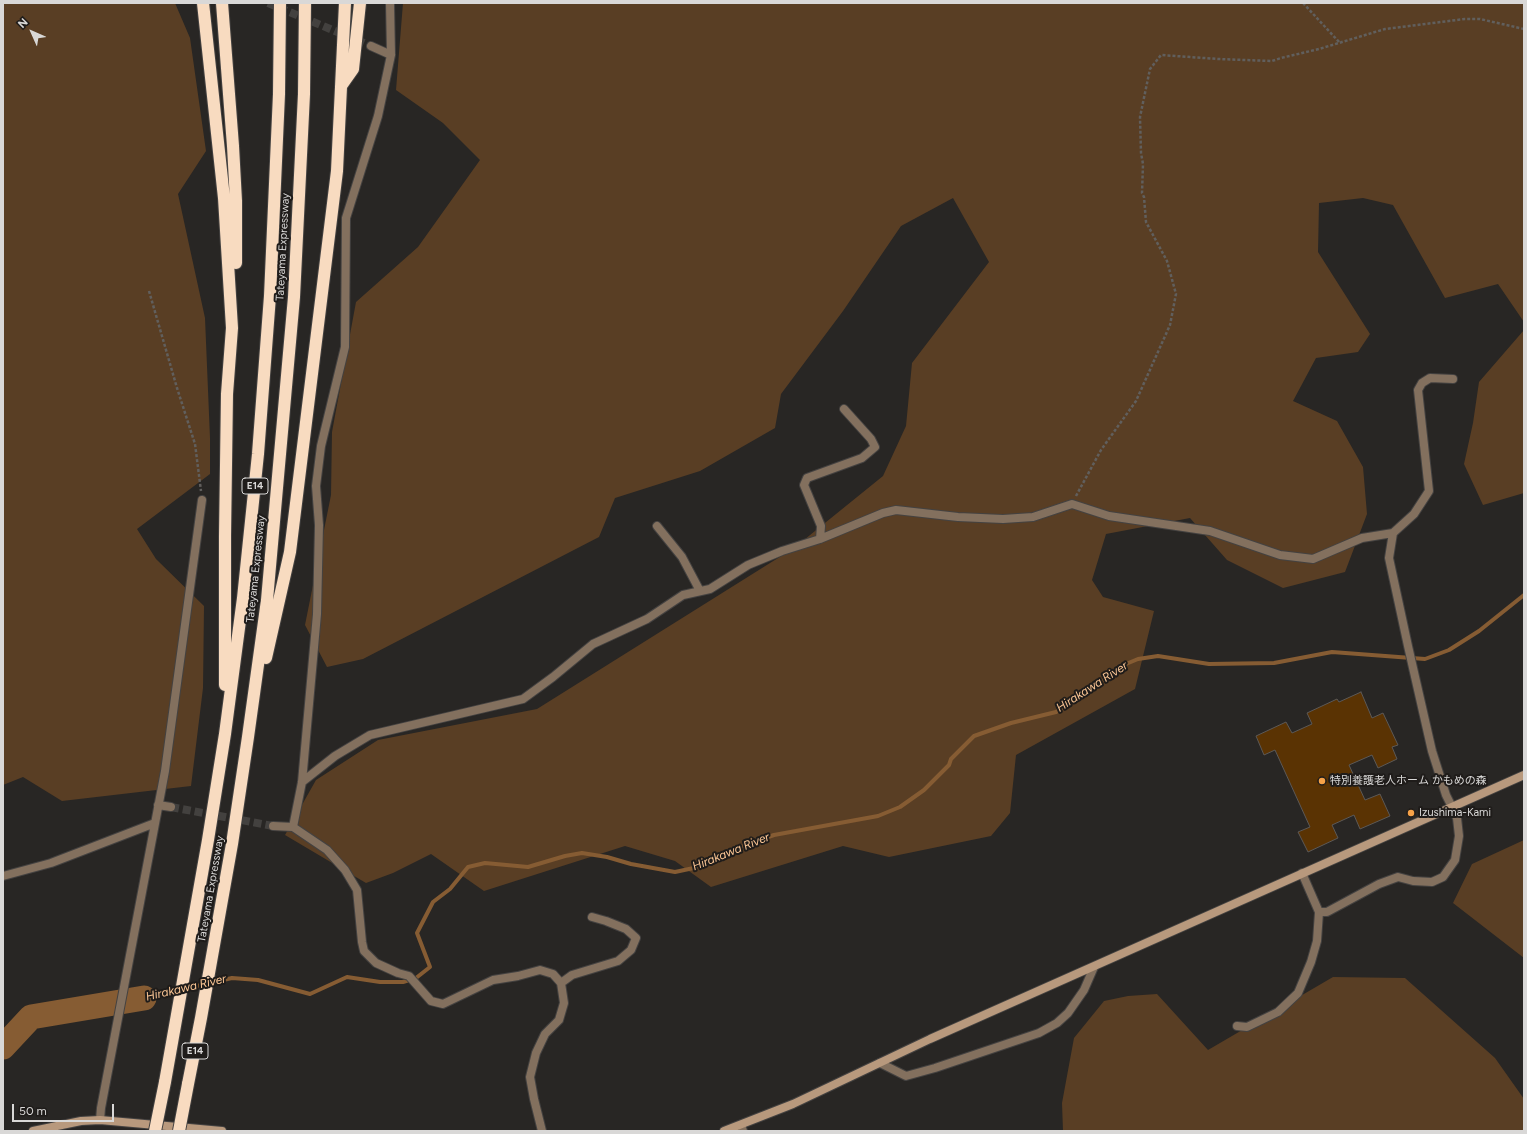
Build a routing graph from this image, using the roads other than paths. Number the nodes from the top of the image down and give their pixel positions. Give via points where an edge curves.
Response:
1 (204, 3) edge
2 (222, 3) edge
3 (280, 3) edge
4 (305, 3) edge
5 (345, 3) edge
6 (360, 3) edge
7 (390, 3) edge
8 (371, 46) tunnel mouth
9 (391, 55) junction
10 (341, 86) junction
11 (232, 328) junction
12 (1453, 380) dead end
13 (844, 409) dead end
14 (202, 500) road end
15 (657, 526) dead end
16 (1393, 534) junction
17 (820, 539) junction
18 (700, 591) junction
19 (225, 734) junction
20 (248, 737) junction
21 (1524, 775) edge
22 (302, 782) junction
23 (158, 805) junction
24 (171, 807) tunnel mouth
25 (1452, 807) junction
26 (155, 823) junction
27 (273, 826) tunnel mouth
28 (293, 827) junction
29 (1302, 873) junction
30 (3, 876) edge
31 (1319, 912) junction
32 (592, 917) dead end
33 (1094, 967) junction
34 (561, 983) junction
35 (1237, 1026) dead end
36 (880, 1063) junction
37 (100, 1120) junction
38 (742, 1128) edge
39 (33, 1131) edge
40 (155, 1131) edge
41 (179, 1131) edge
42 (222, 1131) edge
43 (542, 1131) edge
44 (724, 1131) edge

1 - 11 highway via 224,198
2 - 11 highway via 236,201 236,268
3 - 19 highway, Tateyama Expressway / E14 via 279,94 270,296 258,454
4 - 20 highway, Tateyama Expressway / E14 via 304,94 294,297 267,600
5 - 10 highway
6 - 10 highway via 353,69
7 - 9 street
8 - 9 street
9 - 22 street via 378,116 346,218 345,347 321,446 316,486 319,525 317,614
10 - 20 highway via 337,171 290,552
11 - 19 highway via 227,394
12 - 16 street via 1430,378 1422,383 1418,390 1430,490 1414,514
13 - 17 street via 875,447 862,458 807,478 804,485 821,526
14 - 23 street via 165,771
15 - 18 street via 682,557
16 - 17 street via 1362,538 1313,558 1280,555 1210,531 1109,516 1072,504 1033,517 1003,519 896,510
16 - 25 street via 1390,558 1408,646 1432,751
17 - 18 street via 782,551 748,566 710,589
18 - 22 street via 683,595 647,619 593,644 553,677 522,698 370,735 335,756
19 - 40 highway, Tateyama Expressway / E14, bridge via 178,1017
20 - 41 highway, Tateyama Expressway / E14, bridge via 211,962
21 - 25 street
22 - 28 street
23 - 24 street
23 - 26 street
25 - 29 street
25 - 31 street via 1457,818 1459,836 1455,860 1443,877 1432,882 1398,877 1379,884 1327,912
26 - 30 street via 51,863
26 - 37 street
27 - 28 street
28 - 34 street via 328,850 345,870 357,890 364,951 376,963 409,976 430,1001 443,1004 493,980 540,970 553,974
29 - 31 street
29 - 33 street
31 - 35 street via 1312,962 1298,993 1278,1012 1247,1027
32 - 34 street via 626,929 636,938 631,950 618,961 572,975
33 - 36 street
33 - 36 street via 1084,990 1068,1013 1039,1033 906,1076
34 - 43 street via 564,1003 559,1020 545,1034 536,1053 530,1077
36 - 38 street
37 - 39 street via 80,1121
37 - 42 street
38 - 44 street

